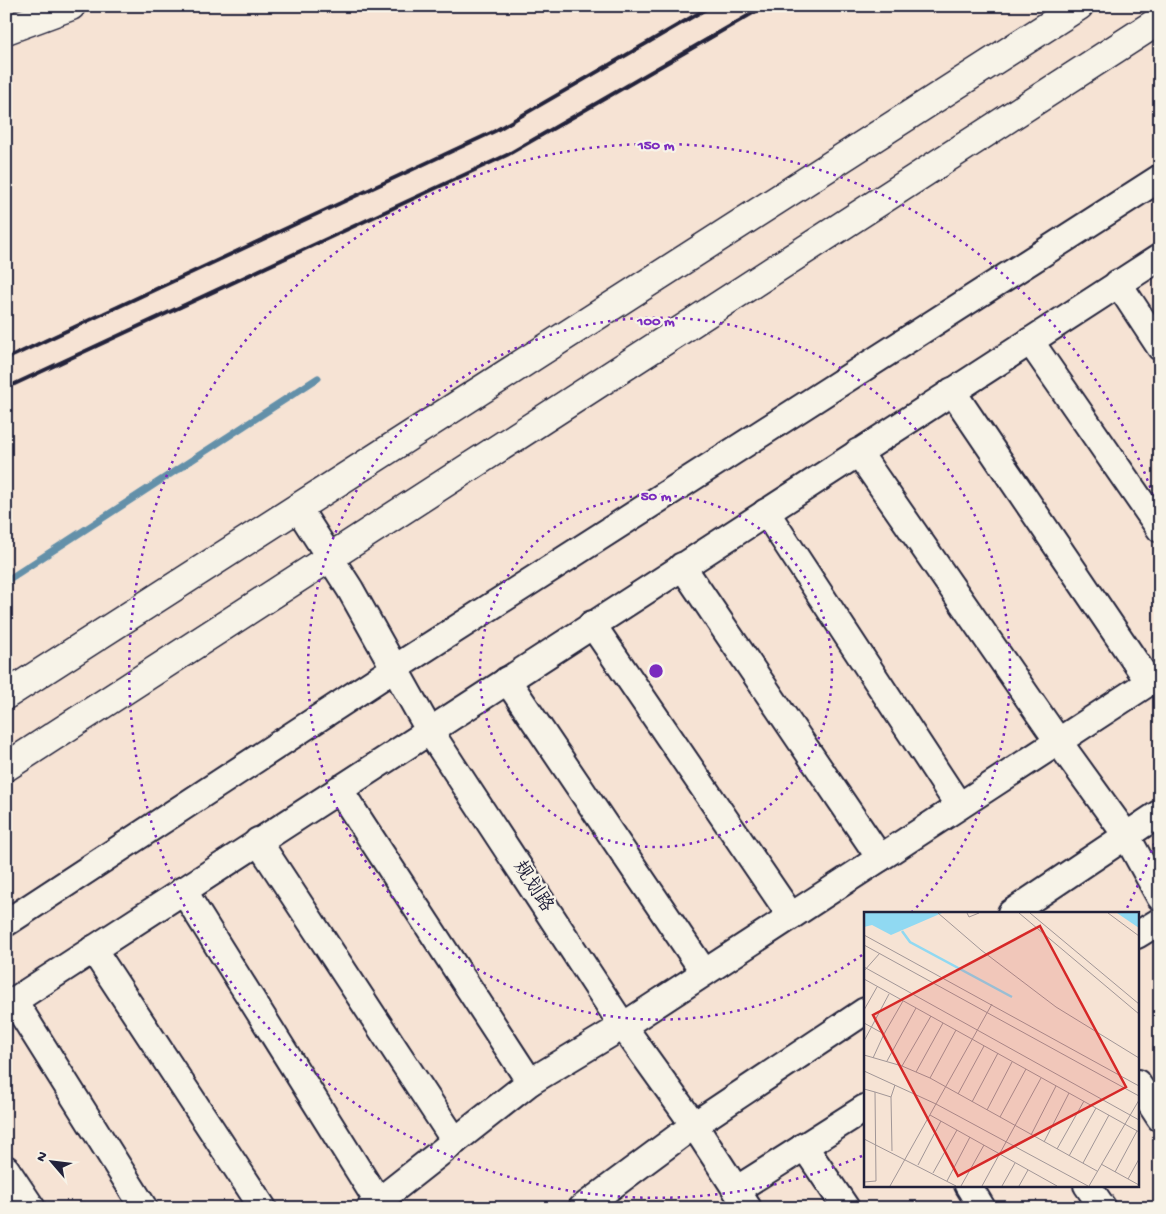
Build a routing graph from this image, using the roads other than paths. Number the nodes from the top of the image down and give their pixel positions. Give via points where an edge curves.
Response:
1 (71, 6) edge
2 (1079, 6) edge
3 (1160, 20) edge
4 (6, 30) edge
5 (1160, 178) edge
6 (1160, 256) edge
7 (1118, 283) junction
8 (1030, 340) junction
9 (1160, 347) edge
10 (952, 391) junction
11 (858, 452) junction
12 (298, 508) junction
13 (766, 512) junction
14 (1160, 529) edge
15 (330, 558) junction
16 (682, 566) junction
17 (592, 624) junction
18 (395, 668) junction
19 (1154, 678) edge
20 (507, 680) junction
21 (6, 695) edge
22 (428, 730) junction
23 (1058, 741) junction
24 (6, 767) edge
25 (339, 789) junction
26 (959, 806) junction
27 (1160, 813) edge
28 (1126, 835) junction
29 (258, 841) junction
30 (880, 858) junction
31 (183, 890) junction
32 (1160, 897) edge
33 (1012, 912) edge
34 (791, 916) junction
35 (1160, 921) edge
36 (6, 923) edge
37 (1138, 935) edge
38 (93, 949) junction
39 (704, 972) junction
40 (10, 1003) edge
41 (864, 1011) edge
42 (623, 1026) junction
43 (530, 1082) junction
44 (1138, 1085) edge
45 (864, 1109) edge
46 (1160, 1118) edge
47 (694, 1125) junction
48 (455, 1142) junction
49 (804, 1146) junction
50 (6, 1169) edge
51 (969, 1186) edge
52 (1088, 1186) edge
53 (742, 1199) edge
54 (373, 1204) edge
55 (32, 1208) edge
56 (144, 1208) edge
57 (263, 1208) edge
58 (582, 1208) edge
59 (846, 1208) edge
60 (982, 1208) edge
61 (1103, 1208) edge

1 - 4 main road
2 - 12 main road
3 - 15 main road
5 - 18 street
6 - 7 street
7 - 8 street
7 - 9 street
8 - 10 street
8 - 14 street
10 - 11 street
10 - 19 street
11 - 13 street
11 - 23 street
12 - 15 street, 规划路
12 - 21 main road
13 - 16 street
13 - 26 street
15 - 18 street, 规划路
15 - 24 main road
16 - 17 street
16 - 30 street
17 - 20 street
17 - 34 street
18 - 22 street, 规划路
18 - 36 street
19 - 23 street
20 - 22 street
20 - 39 street
22 - 25 street
22 - 42 street, 规划路
23 - 26 street
23 - 28 street
25 - 29 street
25 - 43 street
26 - 30 street
27 - 28 street
28 - 32 street
28 - 33 street
29 - 31 street
29 - 48 street
30 - 34 street
31 - 38 street
31 - 54 street
34 - 39 street
35 - 37 street
38 - 40 street
38 - 57 street
39 - 42 street
40 - 56 street
41 - 47 street
42 - 43 street
42 - 47 street, 规划路
43 - 48 street
44 - 46 street
45 - 49 street
47 - 53 street, 规划路
47 - 58 street
48 - 54 street
49 - 53 street
49 - 59 street
50 - 55 street
51 - 60 street
52 - 61 street

